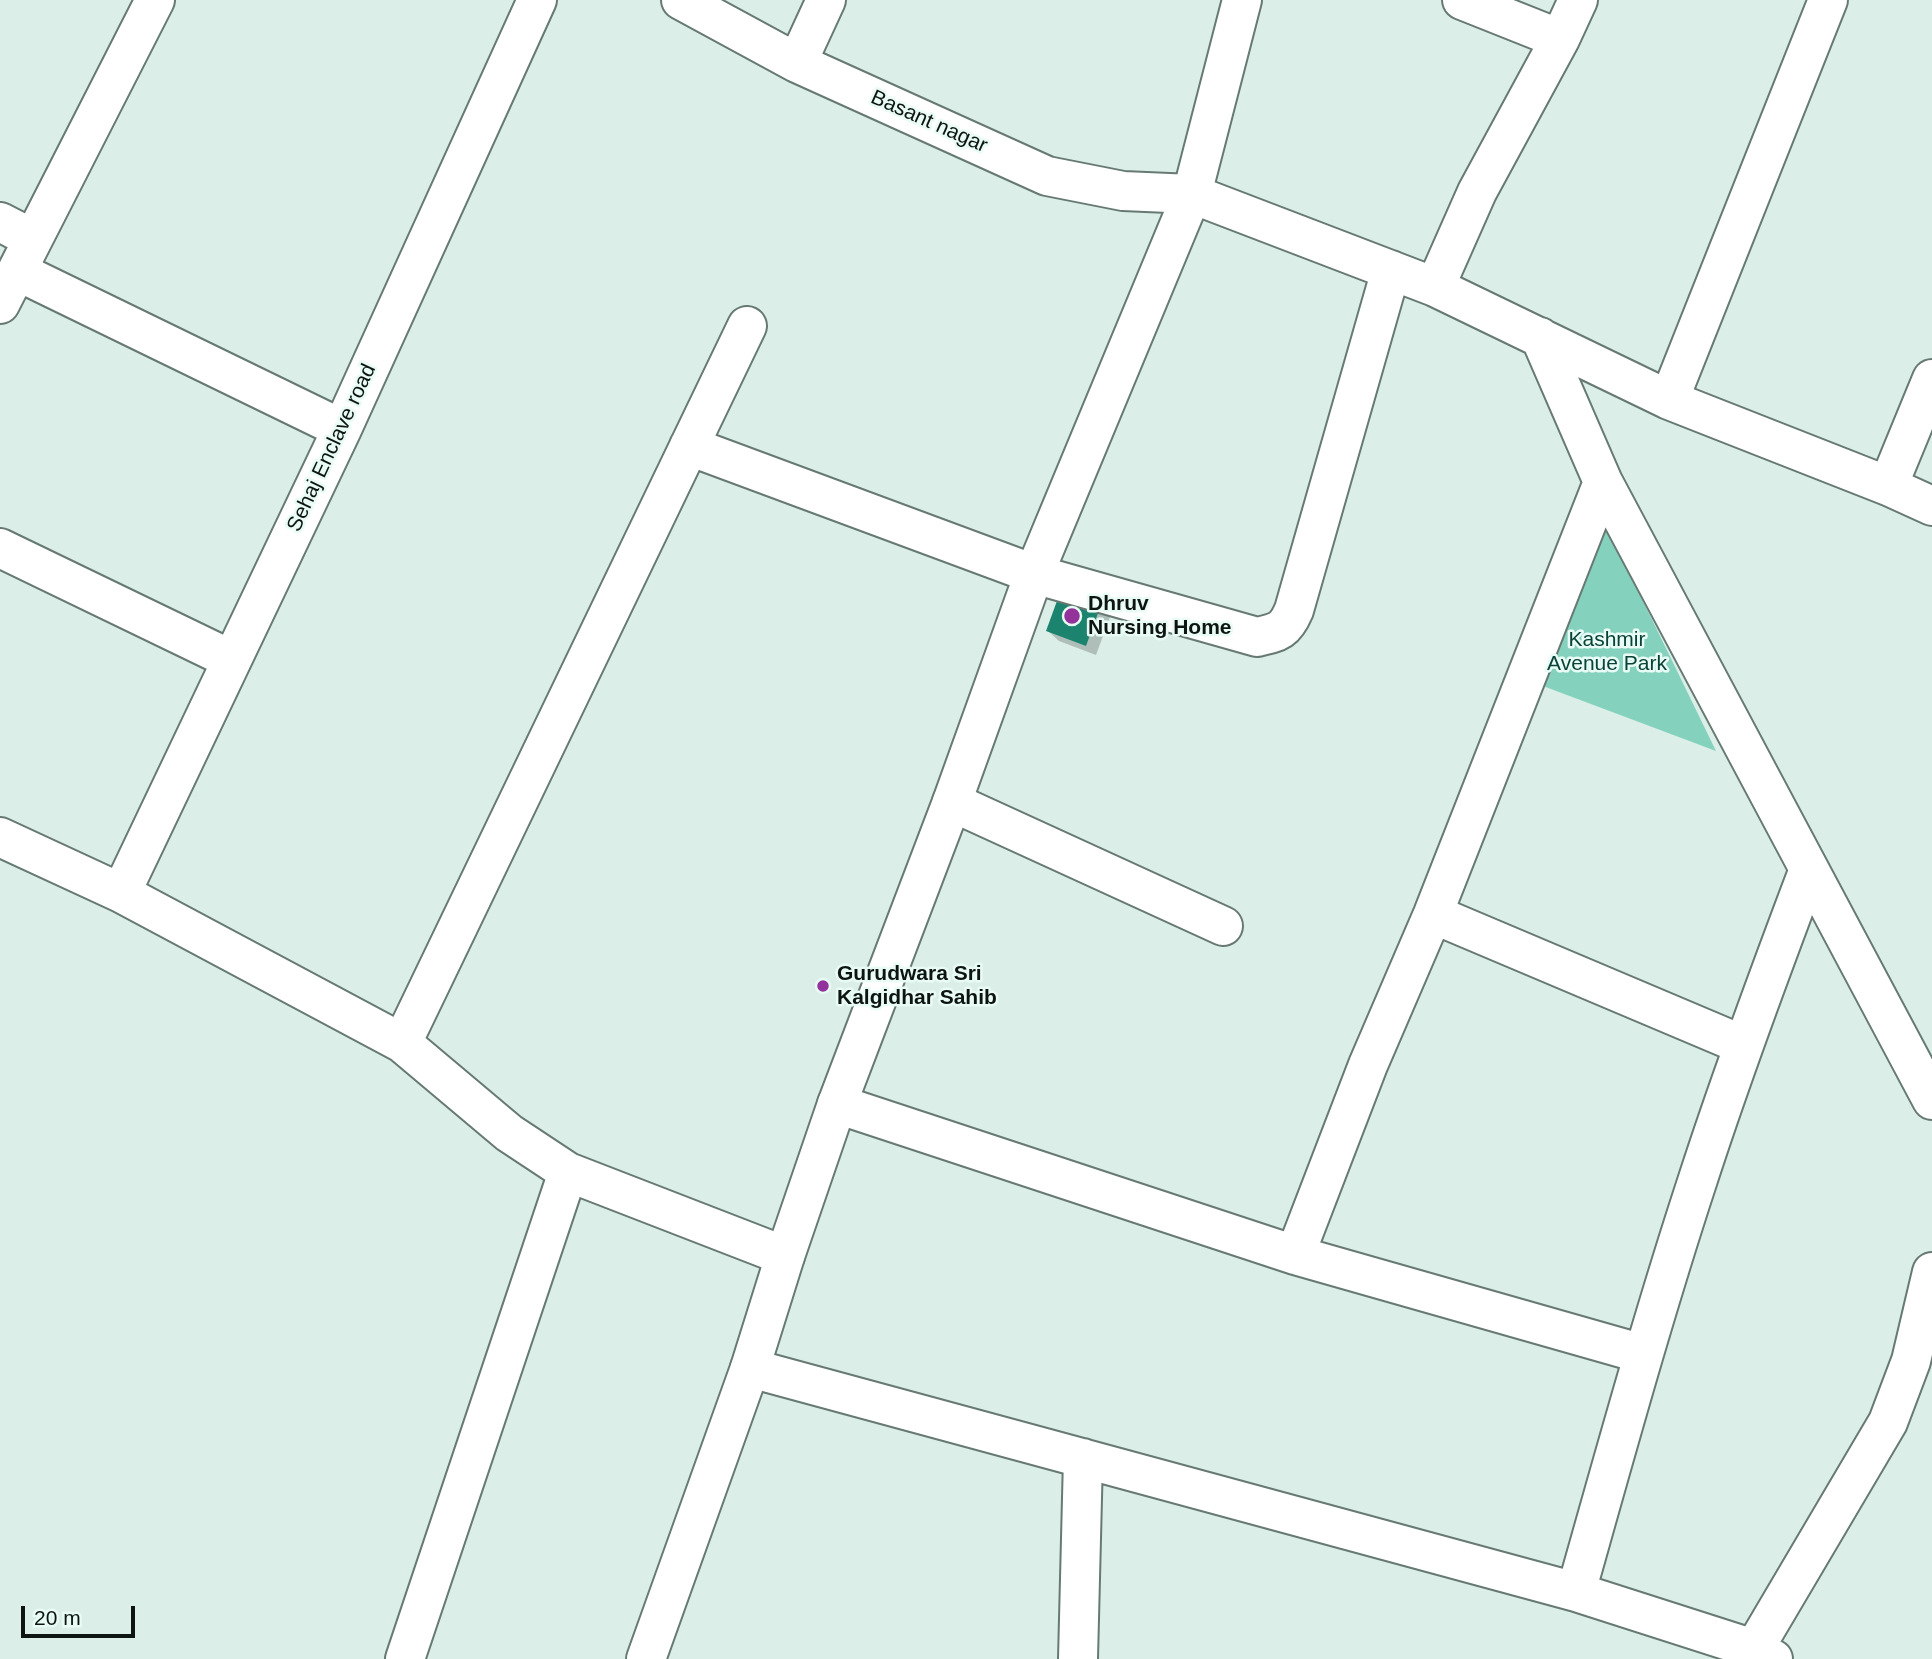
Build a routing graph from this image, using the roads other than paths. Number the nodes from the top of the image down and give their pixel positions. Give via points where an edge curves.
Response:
1 (155, 0) edge
2 (537, 0) edge
3 (681, 0) edge
4 (826, 0) edge
5 (1242, 0) edge
6 (1462, 0) edge
7 (1578, 0) edge
8 (1828, 0) edge
9 (1560, 39) junction
10 (797, 63) junction
11 (1192, 194) junction
12 (17, 244) edge
13 (1391, 270) junction
14 (1435, 287) junction
15 (0, 304) edge
16 (747, 326) dead end
17 (1540, 337) junction
18 (1932, 379) edge
19 (1669, 400) junction
20 (342, 429) junction
21 (689, 446) junction
22 (1603, 482) junction
23 (1888, 486) junction
24 (1932, 506) edge
25 (0, 548) edge
26 (1034, 574) junction
27 (232, 660) junction
28 (952, 802) junction
29 (0, 837) edge
30 (1809, 869) junction
31 (121, 893) junction
32 (1433, 914) junction
33 (1223, 926) dead end
34 (402, 1043) junction
35 (1743, 1045) junction
36 (1932, 1100) edge
37 (837, 1104) junction
38 (568, 1172) junction
39 (1295, 1255) junction
40 (785, 1256) junction
41 (1932, 1272) edge
42 (1643, 1353) junction
43 (750, 1368) junction
44 (1083, 1458) junction
45 (1576, 1592) junction
46 (1764, 1654) edge
47 (405, 1659) edge
48 (646, 1659) edge
49 (1078, 1659) edge

1 - 12 street
2 - 20 street, Sehaj Enclave road
3 - 10 street, Basant nagar
4 - 10 street
5 - 11 street
6 - 9 street
7 - 9 street
8 - 19 street
9 - 14 street via 1477,192
10 - 11 street, Basant nagar via 1047,176 1123,191
11 - 13 street, Basant nagar
11 - 26 street
12 - 15 street
12 - 20 street
13 - 14 street, Basant nagar
13 - 26 street via 1294,610 1279,632 1257,637
14 - 17 street, Basant nagar
16 - 21 street
17 - 19 street, Basant nagar
17 - 22 street
18 - 23 street
19 - 23 street, Basant nagar
20 - 27 street, Sehaj Enclave road
21 - 26 street
21 - 34 street
22 - 30 street
22 - 32 street
23 - 24 street, Basant nagar
25 - 27 street
26 - 28 street
27 - 31 street, Sehaj Enclave road
28 - 33 street
28 - 37 street
29 - 31 street
30 - 35 street
30 - 36 street
31 - 34 street
32 - 35 street
32 - 39 street via 1367,1065
34 - 38 street via 509,1133
35 - 42 street
37 - 39 street
37 - 40 street
38 - 40 street
38 - 47 street
39 - 42 street
40 - 43 street
41 - 46 street via 1911,1360 1888,1422
42 - 45 street
43 - 44 street
43 - 48 street
44 - 45 street
44 - 49 street
45 - 46 street

